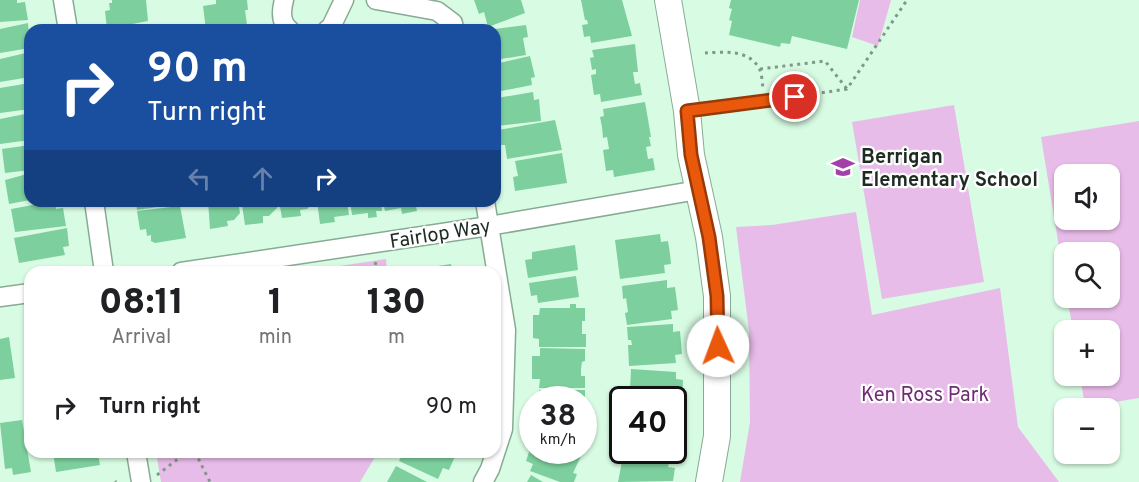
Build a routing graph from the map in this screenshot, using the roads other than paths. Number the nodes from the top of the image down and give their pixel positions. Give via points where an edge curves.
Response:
1 (63, 0) edge
2 (284, 0) edge
3 (344, 0) edge
4 (376, 0) edge
5 (668, 0) edge
6 (67, 24) edge
7 (285, 24) edge
8 (332, 24) edge
9 (453, 24) edge
10 (795, 97) road end
11 (687, 111) junction
12 (698, 190) junction
13 (95, 207) edge
14 (486, 207) edge
15 (489, 226) junction
16 (103, 266) edge
17 (221, 266) edge
18 (496, 266) edge
19 (24, 294) edge
20 (0, 297) edge
21 (501, 299) edge
22 (501, 432) edge
23 (139, 458) edge
24 (493, 458) edge
25 (148, 480) edge
26 (483, 482) edge
27 (709, 482) edge

1 - 6 street
2 - 7 street via 281,14
3 - 8 street
4 - 9 street via 438,11
5 - 11 street
10 - 11 lane
11 - 12 street
12 - 15 street, Fairlop Way
12 - 27 street via 717,296 717,436
13 - 16 street
14 - 15 street
15 - 17 street, Fairlop Way
15 - 18 street
19 - 20 street
21 - 22 street via 506,330
23 - 25 street
24 - 26 street

